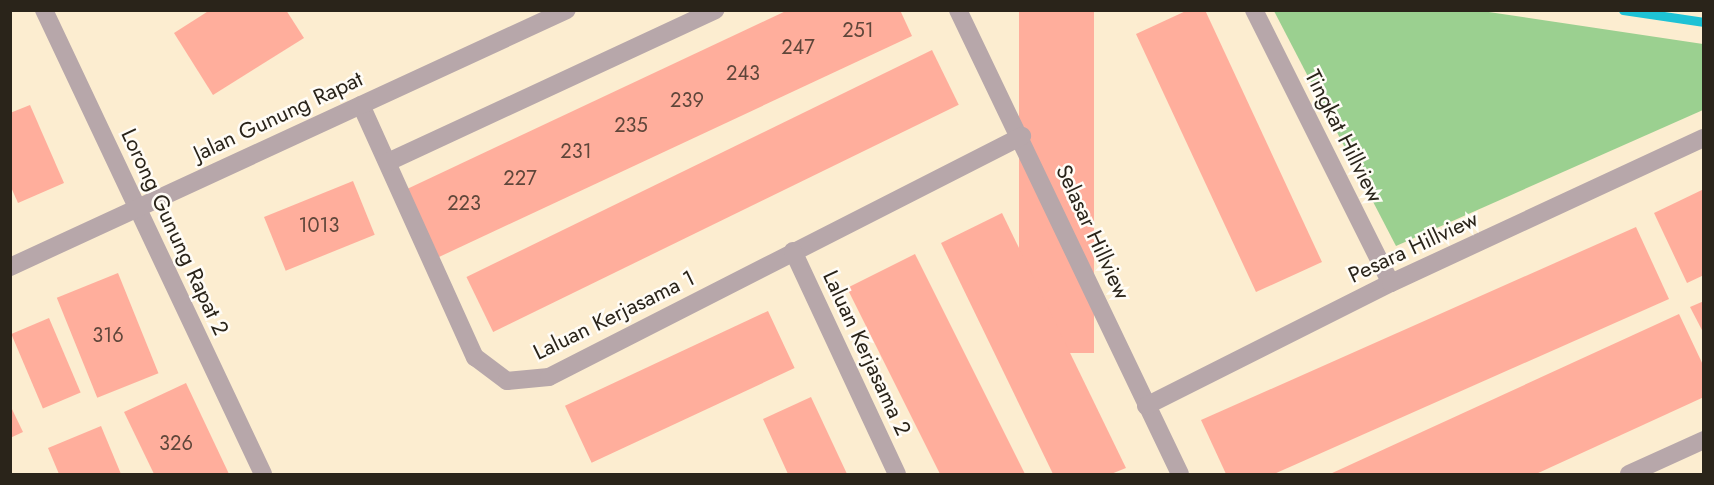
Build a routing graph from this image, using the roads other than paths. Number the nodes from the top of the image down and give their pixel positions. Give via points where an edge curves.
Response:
1 (44, 10) edge
2 (567, 10) edge
3 (715, 10) edge
4 (958, 10) edge
5 (1254, 10) edge
6 (361, 105) junction
7 (1022, 136) junction
8 (1704, 138) edge
9 (388, 162) junction
10 (137, 208) junction
11 (793, 251) junction
12 (10, 267) edge
13 (1391, 283) junction
14 (1146, 406) junction
15 (1704, 440) edge
16 (263, 474) edge
17 (897, 474) edge
18 (1180, 474) edge
19 (1629, 474) edge

1 - 10 street, Lorong Gunung Rapat 2
2 - 6 street, Jalan Gunung Rapat
3 - 9 street
4 - 7 street, Selasar Hillview
5 - 13 street, Tingkat Hillview
6 - 9 street, Laluan Kerjasama 1
6 - 10 street, Jalan Gunung Rapat
7 - 11 street, Laluan Kerjasama 1
7 - 14 street, Selasar Hillview
8 - 13 street, Pesara Hillview
9 - 11 street, Laluan Kerjasama 1 via 475,357 507,381 549,377
10 - 12 street, Jalan Gunung Rapat
10 - 16 street, Lorong Gunung Rapat 2
11 - 17 street, Laluan Kerjasama 2
13 - 14 street, Pesara Hillview
14 - 18 street, Selasar Hillview
15 - 19 street

